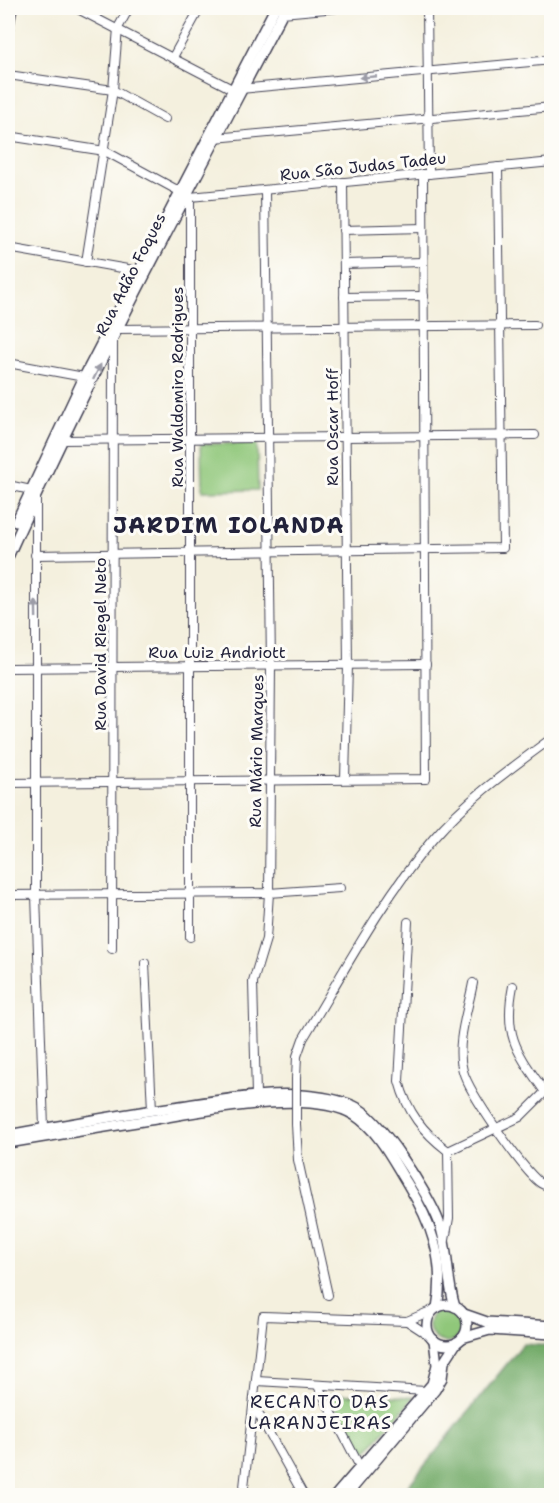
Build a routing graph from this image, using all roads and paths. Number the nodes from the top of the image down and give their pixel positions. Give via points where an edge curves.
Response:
1 (13, 8) edge
2 (76, 8) edge
3 (129, 8) edge
4 (200, 8) edge
5 (337, 8) edge
6 (427, 8) edge
7 (280, 9) edge
8 (118, 28) junction
9 (8, 34) edge
10 (173, 57) junction
11 (552, 60) edge
12 (427, 72) junction
13 (8, 75) edge
14 (236, 89) junction
15 (113, 90) junction
16 (552, 106) edge
17 (427, 117) junction
18 (165, 119) dead end
19 (8, 136) edge
20 (215, 138) junction
21 (105, 151) junction
22 (552, 162) edge
23 (498, 166) junction
24 (426, 174) junction
25 (343, 182) junction
26 (265, 190) junction
27 (185, 194) junction
28 (423, 228) junction
29 (344, 230) junction
30 (8, 248) edge
31 (86, 262) junction
32 (423, 262) junction
33 (344, 264) junction
34 (139, 271) junction
35 (424, 296) junction
36 (344, 297) junction
37 (535, 325) dead end
38 (501, 326) junction
39 (345, 327) junction
40 (190, 328) junction
41 (265, 328) junction
42 (424, 328) junction
43 (118, 329) junction
44 (113, 339) junction
45 (8, 363) edge
46 (84, 377) junction
47 (501, 435) junction
48 (535, 435) dead end
49 (423, 437) junction
50 (267, 438) junction
51 (346, 438) junction
52 (63, 440) junction
53 (112, 440) junction
54 (190, 440) junction
55 (8, 485) edge
56 (34, 491) junction
57 (8, 542) edge
58 (423, 549) junction
59 (346, 550) junction
60 (269, 551) junction
61 (114, 552) junction
62 (190, 552) junction
63 (35, 555) junction
64 (8, 556) edge
65 (426, 664) junction
66 (348, 665) junction
67 (115, 666) junction
68 (192, 666) junction
69 (271, 666) junction
70 (36, 667) junction
71 (8, 668) edge
72 (552, 738) edge
73 (268, 779) junction
74 (345, 779) junction
75 (36, 782) junction
76 (112, 782) junction
77 (190, 782) junction
78 (8, 783) edge
79 (340, 888) dead end
80 (112, 893) junction
81 (190, 893) junction
82 (269, 893) junction
83 (8, 895) edge
84 (36, 895) junction
85 (408, 922) dead end
86 (190, 937) dead end
87 (112, 949) dead end
88 (145, 963) dead end
89 (473, 983) dead end
90 (513, 986) dead end
91 (552, 1085) edge
92 (545, 1092) junction
93 (256, 1095) junction
94 (152, 1110) junction
95 (44, 1128) junction
96 (498, 1130) junction
97 (8, 1135) edge
98 (8, 1143) edge
99 (448, 1151) junction
100 (552, 1187) edge
101 (449, 1218) junction
102 (439, 1222) junction
103 (440, 1242) junction
104 (439, 1260) junction
105 (328, 1295) dead end
106 (455, 1306) junction
107 (435, 1309) junction
108 (464, 1314) junction
109 (407, 1321) junction
110 (552, 1326) edge
111 (552, 1334) edge
112 (432, 1338) junction
113 (460, 1340) junction
114 (257, 1381) junction
115 (318, 1386) junction
116 (426, 1391) junction
117 (254, 1406) junction
118 (360, 1467) junction
119 (243, 1496) edge
120 (304, 1496) edge
121 (335, 1496) edge
122 (346, 1496) edge

1 - 9 street
2 - 8 street
3 - 8 street
4 - 10 street
5 - 7 street
6 - 12 street
7 - 14 main road, Rua Adão Foques
8 - 10 street
8 - 15 street
10 - 14 street
11 - 12 street
12 -> 14 street
12 - 17 street
13 - 15 street
14 - 20 main road, Rua Adão Foques
14 - 27 main road, Rua Adão Foques
15 - 18 street
15 - 21 street
16 - 17 street
17 - 20 street
17 - 24 street
19 - 21 street
20 - 27 main road, Rua Adão Foques
21 - 27 street
21 - 31 street
22 - 23 street, Rua São Judas Tadeu
23 - 24 street, Rua São Judas Tadeu
23 - 38 street
24 - 25 street, Rua São Judas Tadeu
24 - 28 street
25 - 26 street, Rua São Judas Tadeu
25 - 29 street, Rua Oscar Hoff
26 - 27 street, Rua São Judas Tadeu
26 - 41 street, Rua Mário Marques
27 - 34 main road, Rua Adão Foques
27 - 40 street, Rua Waldomiro Rodrigues
27 - 43 main road, Rua Adão Foques
28 - 29 street
28 - 32 street
29 - 33 street, Rua Oscar Hoff
30 - 31 street
31 - 34 street
32 - 33 street
32 - 35 street
33 - 36 street, Rua Oscar Hoff
34 - 46 main road, Rua Adão Foques
35 - 36 street
35 - 42 street
36 - 39 street, Rua Oscar Hoff
37 - 38 street
38 - 42 street
38 - 47 street
39 - 41 street
39 - 42 street
39 - 51 street, Rua Oscar Hoff
40 - 41 street
40 - 43 street
40 - 54 street, Rua Waldomiro Rodrigues
41 - 50 street, Rua Mário Marques
42 - 49 street
43 - 44 main road, Rua Adão Foques
52 -> 44 main road, Rua Adão Foques
44 - 53 street, Rua David Riegel Neto
45 - 46 street
46 - 56 main road, Rua Adão Foques
47 - 48 street
47 - 49 street
47 - 58 street via 503,548
49 - 51 street
49 - 58 street
50 - 51 street
50 - 54 street
50 - 60 street, Rua Mário Marques
51 - 59 street, Rua Oscar Hoff
52 - 53 street
52 - 56 main road, Rua Adão Foques
53 - 54 street
53 - 61 street, Rua David Riegel Neto
54 - 62 street, Rua Waldomiro Rodrigues
55 - 56 street
56 - 57 main road, Rua Adão Foques
56 - 63 street
56 - 64 main road, Rua Adão Foques
58 - 59 street
58 - 65 street
59 - 60 street
59 - 66 street, Rua Oscar Hoff
60 - 62 street
60 - 69 street, Rua Mário Marques
61 - 62 street
61 - 63 street
61 - 67 street, Rua David Riegel Neto
62 - 68 street, Rua Waldomiro Rodrigues
70 -> 63 street
65 - 66 street, Rua Luiz Andriott
65 - 74 street via 426,779
66 - 69 street, Rua Luiz Andriott
66 - 74 street, Rua Oscar Hoff
67 - 68 street, Rua Luiz Andriott
67 - 70 street, Rua Luiz Andriott
67 - 76 street, Rua David Riegel Neto
68 - 69 street, Rua Luiz Andriott
68 - 77 street, Rua Waldomiro Rodrigues
69 - 73 street, Rua Mário Marques
70 - 71 street, Rua Luiz Andriott
70 - 75 street
72 - 105 street, bridge via 481,790 434,838 397,886 303,1039 296,1079 298,1160
73 - 74 street
73 - 77 street
73 - 82 street, Rua Mário Marques
75 - 76 street
75 - 78 street
75 - 84 street
76 - 77 street
76 - 80 street, Rua David Riegel Neto
77 - 81 street, Rua Waldomiro Rodrigues
79 - 82 street
80 - 81 street
80 - 84 street
80 - 87 street, Rua David Riegel Neto
81 - 82 street
81 - 86 street, Rua Waldomiro Rodrigues
82 - 93 street, Rua Mário Marques via 266,939 253,982
83 - 84 street
84 - 95 street
85 - 99 street via 399,1082 413,1117
88 - 94 street
89 - 96 street via 462,1038 462,1070
90 - 92 street via 508,1010 511,1039
91 - 92 street
92 - 96 street via 520,1117
93 - 94 main road
93 - 102 main road via 304,1096 355,1107 386,1135
94 - 95 main road
95 - 97 main road
96 - 99 street
96 - 100 street via 539,1183
98 - 103 main road via 256,1103 337,1109 352,1114 381,1140
99 - 101 street
101 - 102 main road
101 - 103 street
102 - 103 main road
102 - 104 main road
103 - 104 main road
103 - 106 main road
104 - 107 main road
106 - 107 main road
106 - 108 main road
107 - 109 street
107 - 112 main road via 427,1325
108 - 110 main road via 487,1322
108 - 113 main road via 467,1327
109 - 112 street
109 - 114 street via 263,1316
111 - 113 main road via 486,1330
112 - 113 main road via 445,1345
112 - 116 main road via 436,1378
113 - 122 main road via 444,1362 435,1390
114 - 115 street
114 - 117 street
115 - 116 street
115 - 118 street
116 - 118 main road
117 - 119 street
117 - 120 street
118 - 121 main road

